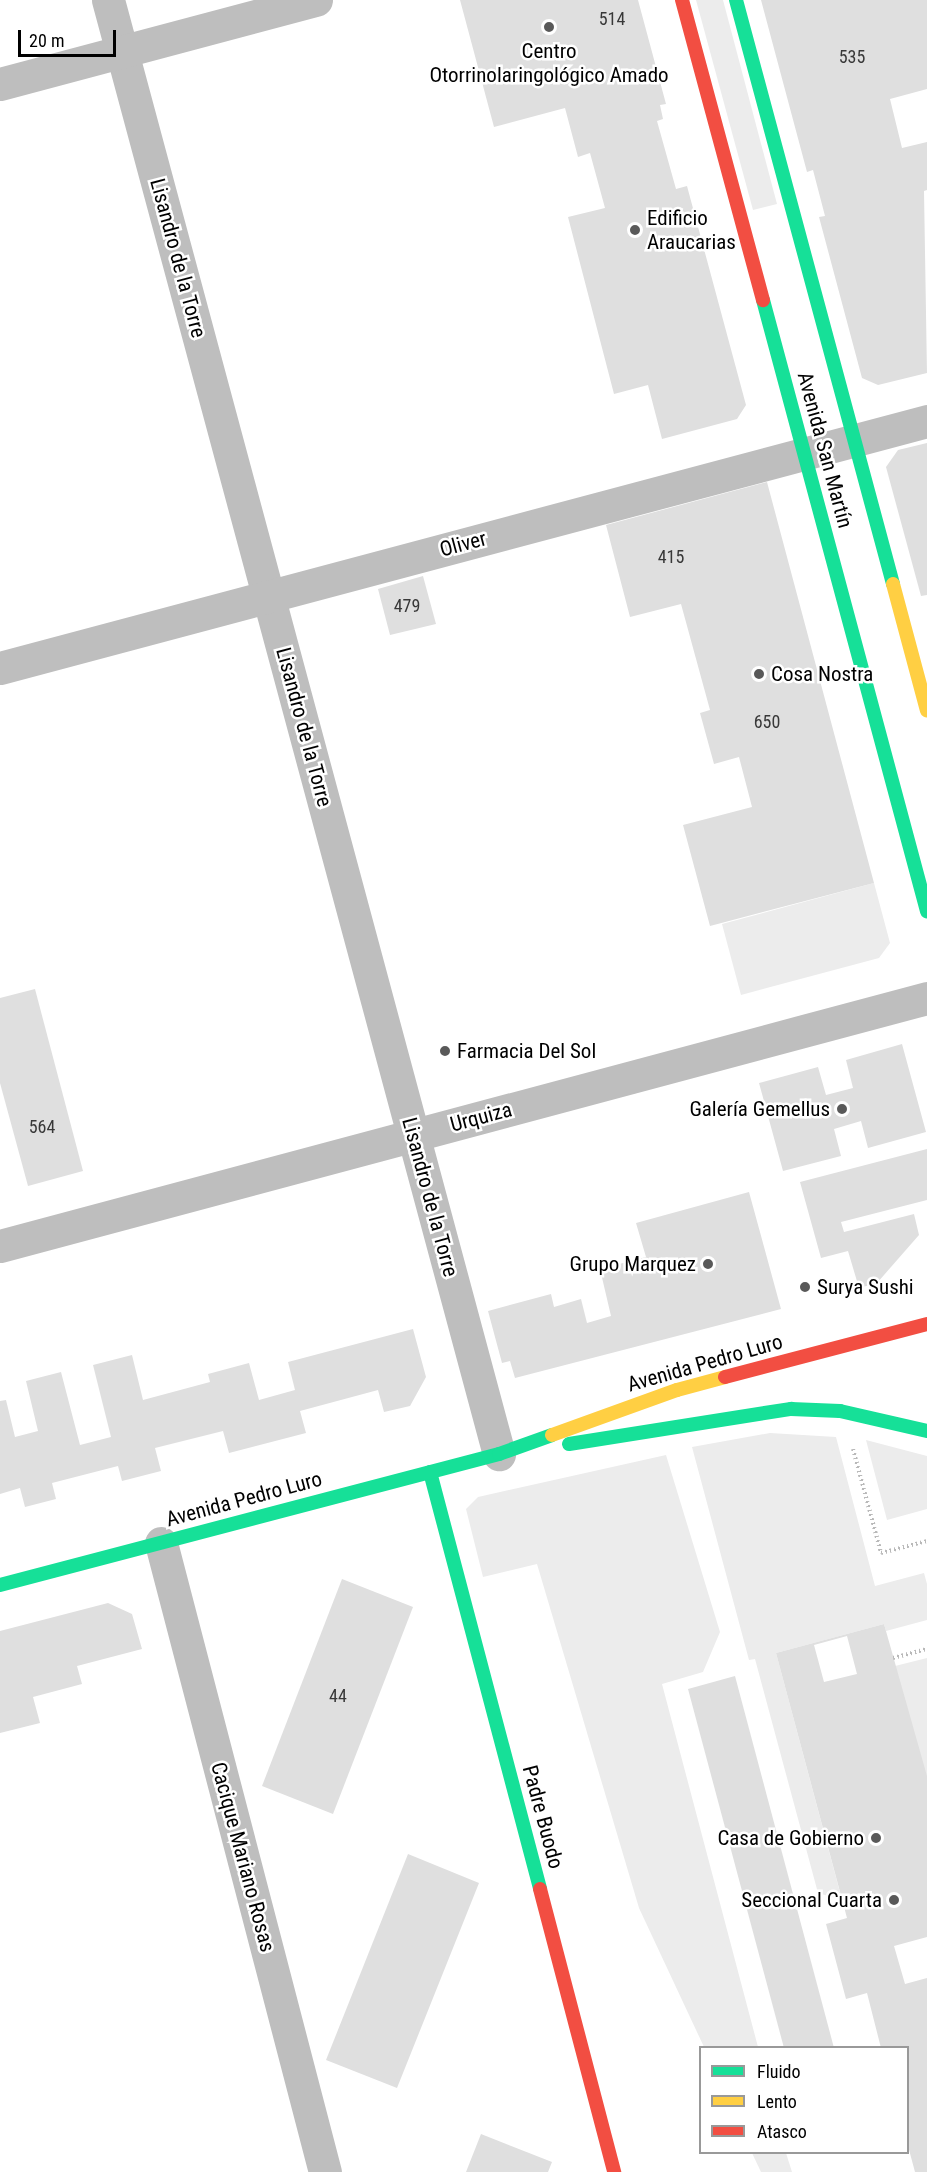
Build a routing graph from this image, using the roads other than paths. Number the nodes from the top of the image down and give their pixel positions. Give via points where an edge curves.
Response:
1 (108, 0) edge
2 (316, 0) edge
3 (682, 0) edge
4 (736, 0) edge
5 (122, 52) junction
6 (0, 84) edge
7 (927, 421) edge
8 (855, 440) junction
9 (804, 454) junction
10 (268, 597) junction
11 (0, 668) edge
12 (927, 711) edge
13 (927, 911) edge
14 (927, 998) edge
15 (413, 1136) junction
16 (0, 1246) edge
17 (927, 1324) edge
18 (927, 1431) edge
19 (499, 1454) junction
20 (430, 1472) junction
21 (161, 1543) junction
22 (0, 1585) edge
23 (325, 2172) edge
24 (614, 2172) edge

1 - 5 street, Lisandro de la Torre
2 - 5 street
3 - 9 main road, Avenida San Martín
4 - 8 main road, Avenida San Martín
5 - 6 street
5 - 10 street, Lisandro de la Torre
7 - 8 street, Oliver
8 - 9 street, Oliver
8 - 12 main road, Avenida San Martín
9 - 10 street, Oliver
9 - 13 main road, Avenida San Martín
10 - 11 street, Oliver
10 - 15 street, Lisandro de la Torre
14 - 15 street, Urquiza
15 - 16 street, Urquiza
15 - 19 street, Lisandro de la Torre
17 - 19 main road, Avenida Pedro Luro via 677,1390
18 - 19 main road, Avenida Pedro Luro via 840,1411 775,1410
19 - 20 main road, Avenida Pedro Luro
20 - 21 main road, Avenida Pedro Luro
20 - 24 main road, Padre Buodo
21 - 22 main road, Avenida Pedro Luro
21 - 23 street, Cacique Mariano Rosas

